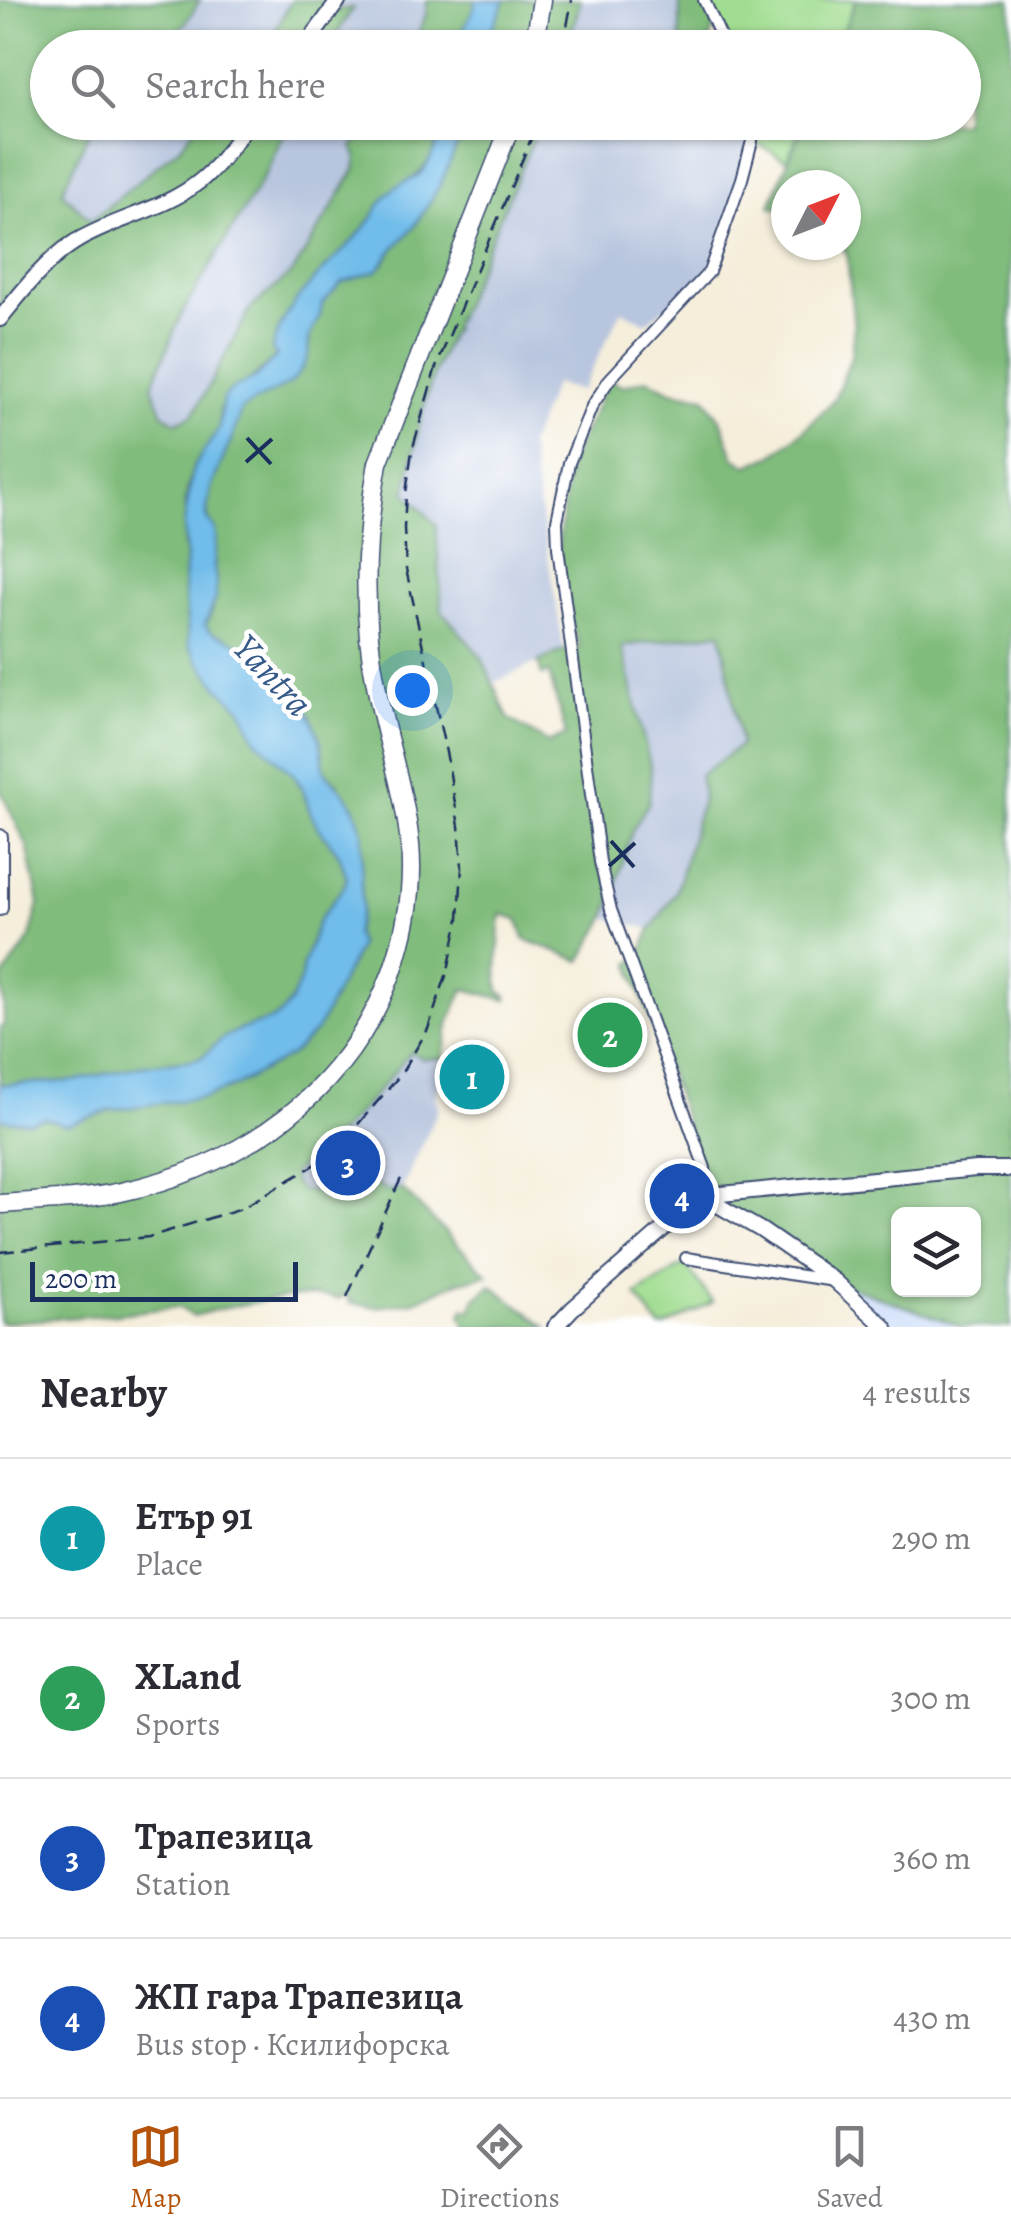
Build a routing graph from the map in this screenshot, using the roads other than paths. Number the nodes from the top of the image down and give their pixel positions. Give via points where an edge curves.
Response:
1 (338, 0) edge
2 (542, 0) edge
3 (704, 0) edge
4 (317, 30) edge
5 (537, 30) edge
6 (718, 30) edge
7 (236, 140) edge
8 (505, 140) edge
9 (752, 140) edge
10 (0, 319) edge
11 (0, 837) edge
12 (0, 908) edge
13 (1011, 1169) edge
14 (701, 1196) junction
15 (0, 1204) edge
16 (686, 1258) dead end
17 (834, 1281) junction
18 (556, 1327) edge
19 (885, 1327) edge

1 - 4 street
2 - 5 main road
3 - 6 street
7 - 10 street via 198,182 168,201 75,242
8 - 15 main road via 378,463 369,511 366,612 410,848 401,947 382,997 333,1074 266,1132 222,1158 118,1193
9 - 14 street via 709,272 592,406 569,462 557,521 600,862 611,910 705,1168
11 - 12 street
13 - 14 street
14 - 17 street
14 - 18 street
16 - 17 street
17 - 19 street

